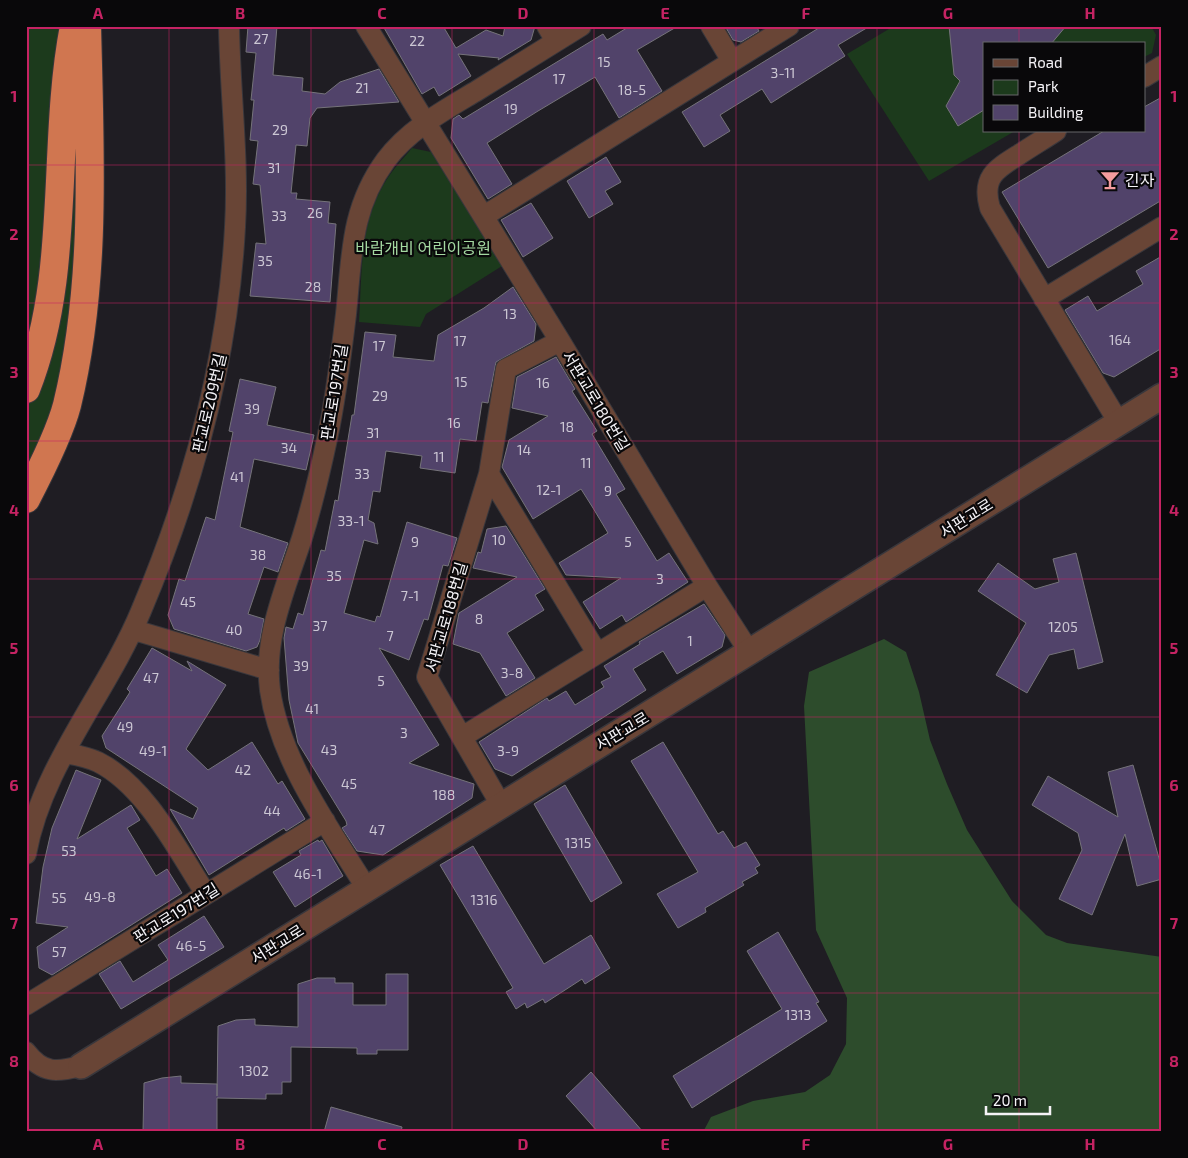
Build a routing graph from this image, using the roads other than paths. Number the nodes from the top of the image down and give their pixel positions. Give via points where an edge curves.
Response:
1 (74, 26) edge
2 (87, 26) edge
3 (229, 26) edge
4 (366, 26) edge
5 (581, 26) edge
6 (711, 26) edge
7 (789, 26) edge
8 (552, 34) edge
9 (732, 61) junction
10 (1162, 66) edge
11 (1146, 75) edge
12 (426, 122) junction
13 (1054, 132) edge
14 (484, 216) junction
15 (1162, 227) edge
16 (1044, 299) junction
17 (560, 340) junction
18 (26, 389) edge
19 (1162, 396) edge
20 (1119, 423) junction
21 (489, 474) junction
22 (26, 499) edge
23 (707, 586) junction
24 (134, 630) junction
25 (750, 653) junction
26 (597, 654) junction
27 (269, 670) junction
28 (462, 737) junction
29 (65, 753) junction
30 (500, 805) junction
31 (325, 821) junction
32 (26, 854) edge
33 (367, 888) junction
34 (206, 894) junction
35 (26, 1005) edge
36 (26, 1052) edge
37 (81, 1066) joint

1 - 18 highway via 67,62 61,200 53,284 35,366
2 - 22 highway via 89,243 82,321 66,407
3 - 24 street, 판교로209번길 via 236,199 230,301 196,460
4 - 12 street, 서판교로180번길
5 - 8 street, 판교로197번길
6 - 9 street
7 - 9 street
8 - 12 street, 판교로197번길
9 - 14 street
10 - 11 street
12 - 14 street, 서판교로180번길
12 - 27 street, 판교로197번길 via 387,158 369,185 359,210 329,431 303,534 277,612
13 - 16 street via 996,168 987,187 990,208
14 - 17 street, 서판교로180번길
15 - 16 street
16 - 20 street
17 - 21 street, 서판교로188번길 via 506,369
17 - 23 street, 서판교로180번길
19 - 20 street, 서판교로
20 - 25 street, 서판교로
21 - 26 street
21 - 28 street, 서판교로188번길 via 427,677
23 - 25 street, 서판교로180번길
23 - 26 street
24 - 27 street
24 - 29 street, 판교로209번길
25 - 30 street, 서판교로
26 - 28 street
27 - 31 street, 판교로197번길 via 270,690 283,738
28 - 30 street, 서판교로188번길
29 - 32 street, 판교로209번길 via 33,827
29 - 34 street via 99,762 134,790 155,815
30 - 33 street, 서판교로
31 - 33 street, 판교로197번길
31 - 34 street, 판교로197번길
33 - 37 street, 서판교로
34 - 35 street, 판교로197번길
36 - 37 street via 34,1062 49,1070

